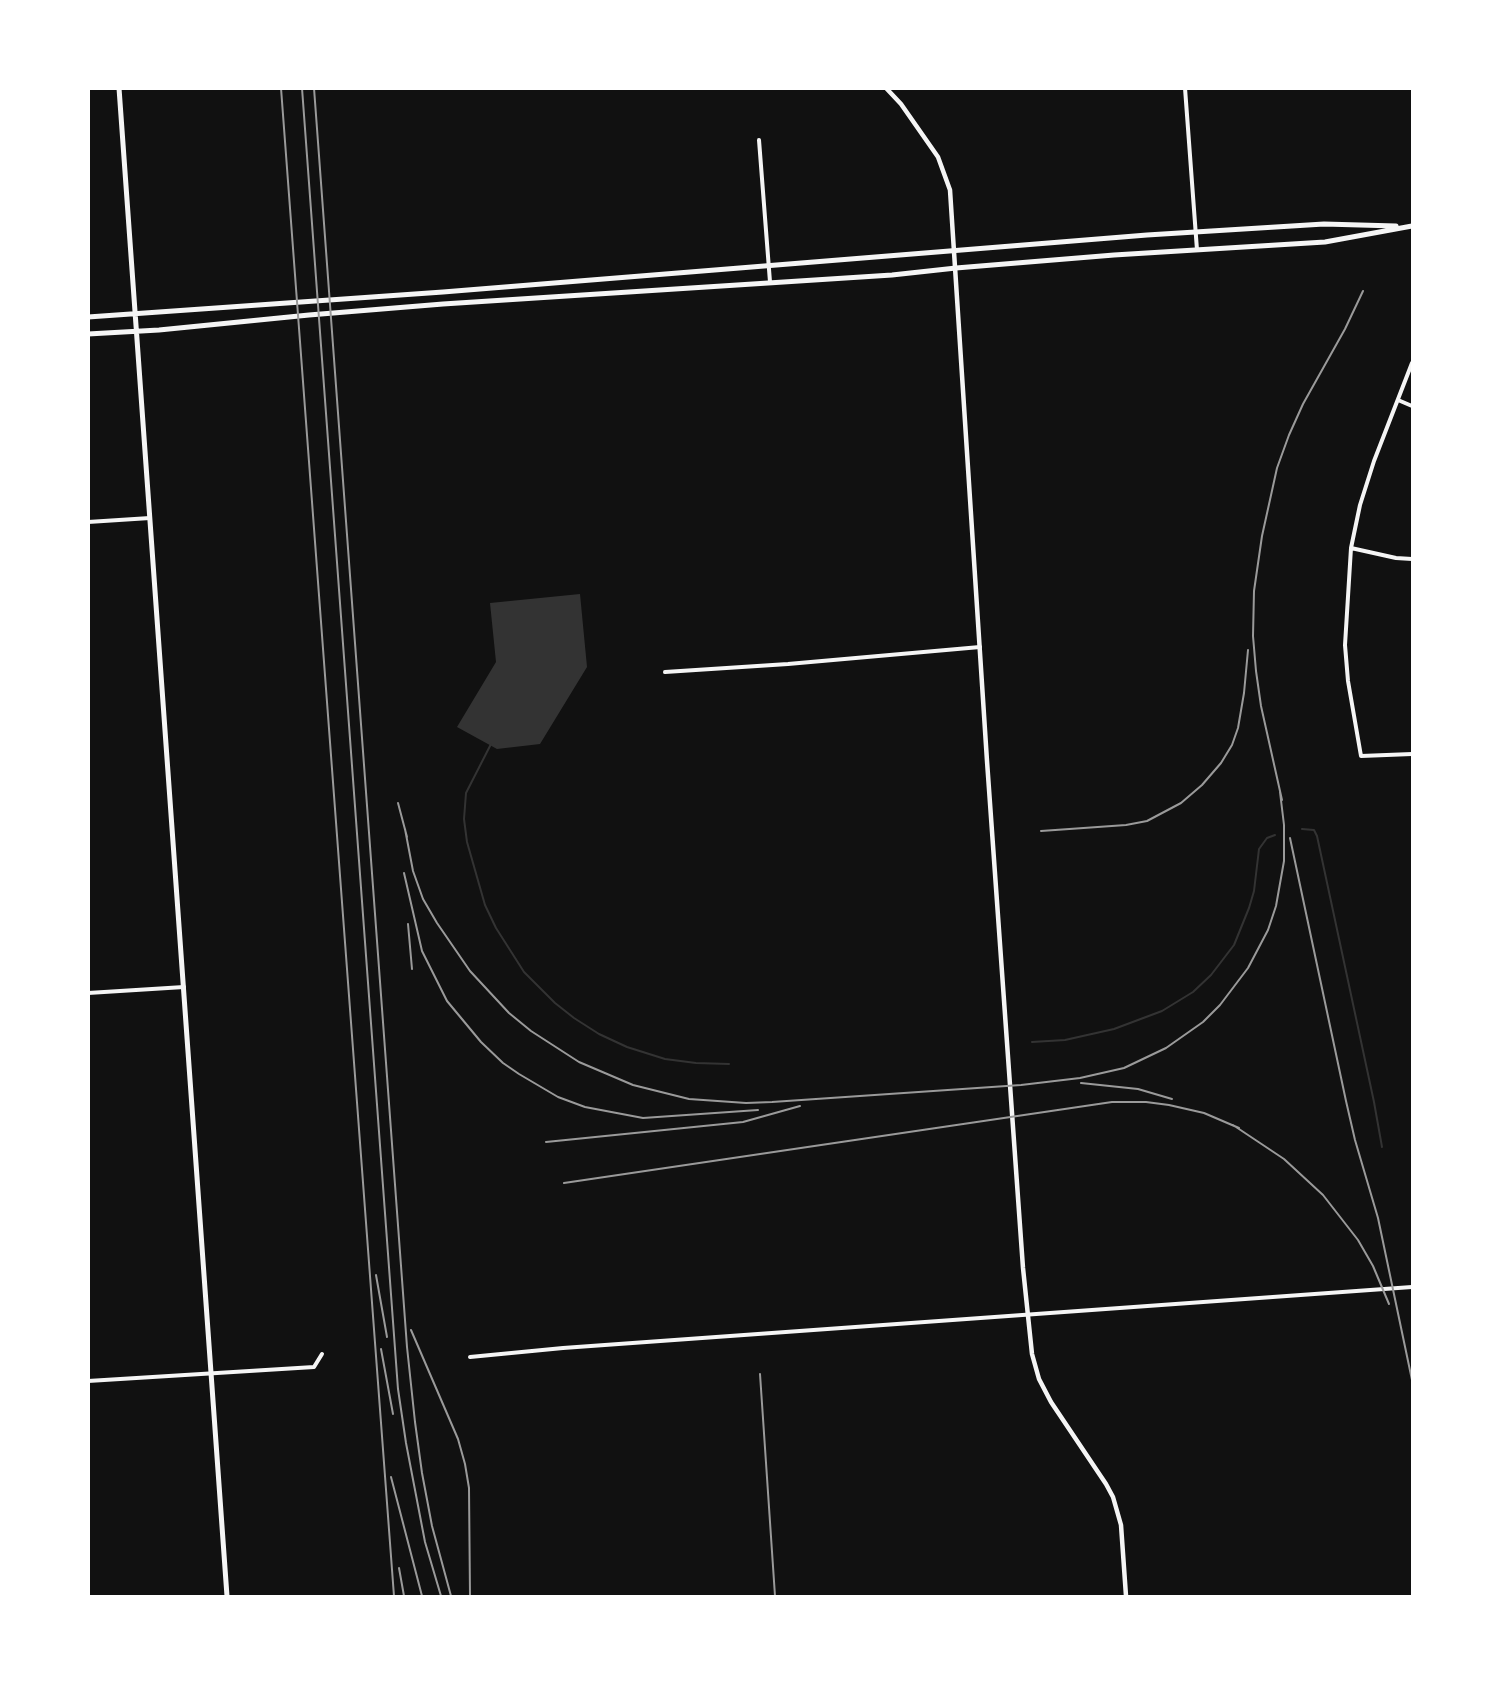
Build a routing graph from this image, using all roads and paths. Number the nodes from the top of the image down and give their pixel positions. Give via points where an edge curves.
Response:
1 (119, 88) edge
2 (886, 88) edge
3 (1185, 88) edge
4 (759, 140) dead end
5 (1413, 226) edge
6 (1403, 227) junction
7 (1196, 232) junction
8 (955, 250) junction
9 (1197, 250) junction
10 (769, 264) junction
11 (956, 268) junction
12 (770, 282) junction
13 (136, 315) junction
14 (88, 317) edge
15 (137, 332) junction
16 (88, 334) edge
17 (1413, 363) edge
18 (1398, 400) junction
19 (1413, 406) edge
20 (150, 518) junction
21 (88, 522) edge
22 (1351, 548) junction
23 (1413, 559) edge
24 (980, 647) junction
25 (665, 672) dead end
26 (1413, 754) edge
27 (184, 987) junction
28 (88, 993) edge
29 (1413, 1287) edge
30 (1027, 1314) junction
31 (322, 1354) dead end
32 (470, 1357) dead end
33 (211, 1373) junction
34 (88, 1381) edge
35 (227, 1596) edge
36 (1126, 1596) edge

1 - 13 main road
2 - 8 street via 938,157 950,190
3 - 7 street
4 - 10 street
5 - 6 main road
6 - 7 main road via 1324,224
6 - 9 main road via 1325,242
7 - 8 main road
7 - 9 street
8 - 10 main road
8 - 11 street
9 - 11 main road
10 - 12 street
10 - 13 main road
11 - 12 main road
11 - 24 street
12 - 15 main road via 443,304
13 - 14 main road
13 - 15 main road
15 - 16 main road
15 - 20 main road
17 - 18 street
18 - 19 street
18 - 22 street via 1360,505
20 - 21 street
20 - 27 main road
22 - 23 street
22 - 26 street via 1345,645 1361,756
24 - 25 street
24 - 30 street
27 - 28 street
27 - 33 main road
29 - 30 street
30 - 32 street
30 - 36 street via 1039,1379 1113,1497 1121,1525
31 - 33 street via 314,1367
33 - 34 street
33 - 35 main road

